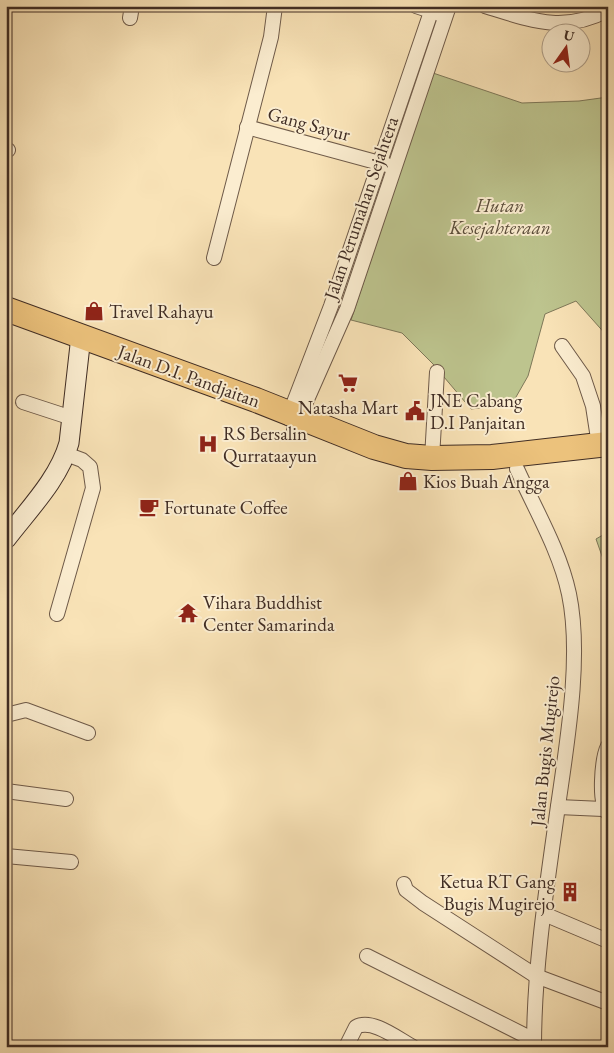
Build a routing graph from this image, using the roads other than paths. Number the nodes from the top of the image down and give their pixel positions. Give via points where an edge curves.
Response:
1 (275, 6) edge
2 (416, 6) edge
3 (484, 6) edge
4 (432, 9) edge
5 (447, 10) edge
6 (608, 10) edge
7 (593, 13) edge
8 (248, 127) junction
9 (378, 163) junction
10 (393, 167) junction
11 (214, 258) dead end
12 (6, 309) edge
13 (6, 325) edge
14 (80, 343) junction
15 (562, 346) dead end
16 (437, 372) dead end
17 (23, 402) dead end
18 (72, 418) junction
19 (292, 421) junction
20 (605, 449) edge
21 (66, 454) junction
22 (432, 458) junction
23 (517, 469) junction
24 (6, 539) edge
25 (57, 614) dead end
26 (6, 715) edge
27 (88, 733) dead end
28 (608, 746) edge
29 (6, 791) edge
30 (66, 799) dead end
31 (558, 806) junction
32 (606, 811) edge
33 (6, 856) edge
34 (71, 862) dead end
35 (404, 884) dead end
36 (544, 914) junction
37 (608, 941) edge
38 (367, 956) dead end
39 (536, 976) junction
40 (608, 1003) edge
41 (534, 1043) edge
42 (346, 1047) edge
43 (412, 1047) edge

1 - 8 street, Gang Sayur via 271,37
2 - 4 street
3 - 7 street via 544,22 570,24
4 - 5 street
4 - 9 street, Jalan Perumahan Sejahtera
5 - 10 street, Jalan Perumahan Sejahtera
6 - 7 street
8 - 9 street, Gang Sayur
8 - 11 street
9 - 10 street, Gang Sayur
9 - 19 street, Jalan Perumahan Sejahtera
10 - 19 street, Jalan Perumahan Sejahtera via 347,309
12 - 14 highway, Jalan D.I. Pandjaitan
13 - 14 highway, Jalan D.I. Pandjaitan
14 - 18 street
14 - 19 highway, Jalan D.I. Pandjaitan
15 - 20 street via 583,376
16 - 22 street
17 - 18 street
18 - 21 street
19 - 22 highway, Jalan D.I. Pandjaitan via 406,456
19 - 23 highway via 399,469 413,472 493,473
20 - 22 highway, Jalan D.I. Pandjaitan
20 - 23 highway
21 - 24 street
21 - 25 street via 90,467 93,488
23 - 31 street, Jalan Bugis Mugirejo via 563,573 571,602 572,684
26 - 27 street via 26,710
28 - 32 street via 605,755
29 - 30 street
31 - 32 street
31 - 36 street, Jalan Bugis Mugirejo
33 - 34 street
35 - 39 street via 406,890 423,903
36 - 37 street
36 - 39 street, Jalan Bugis Mugirejo
38 - 41 street
39 - 40 street
39 - 41 street, Jalan Bugis Mugirejo
42 - 43 street via 356,1027 362,1024

